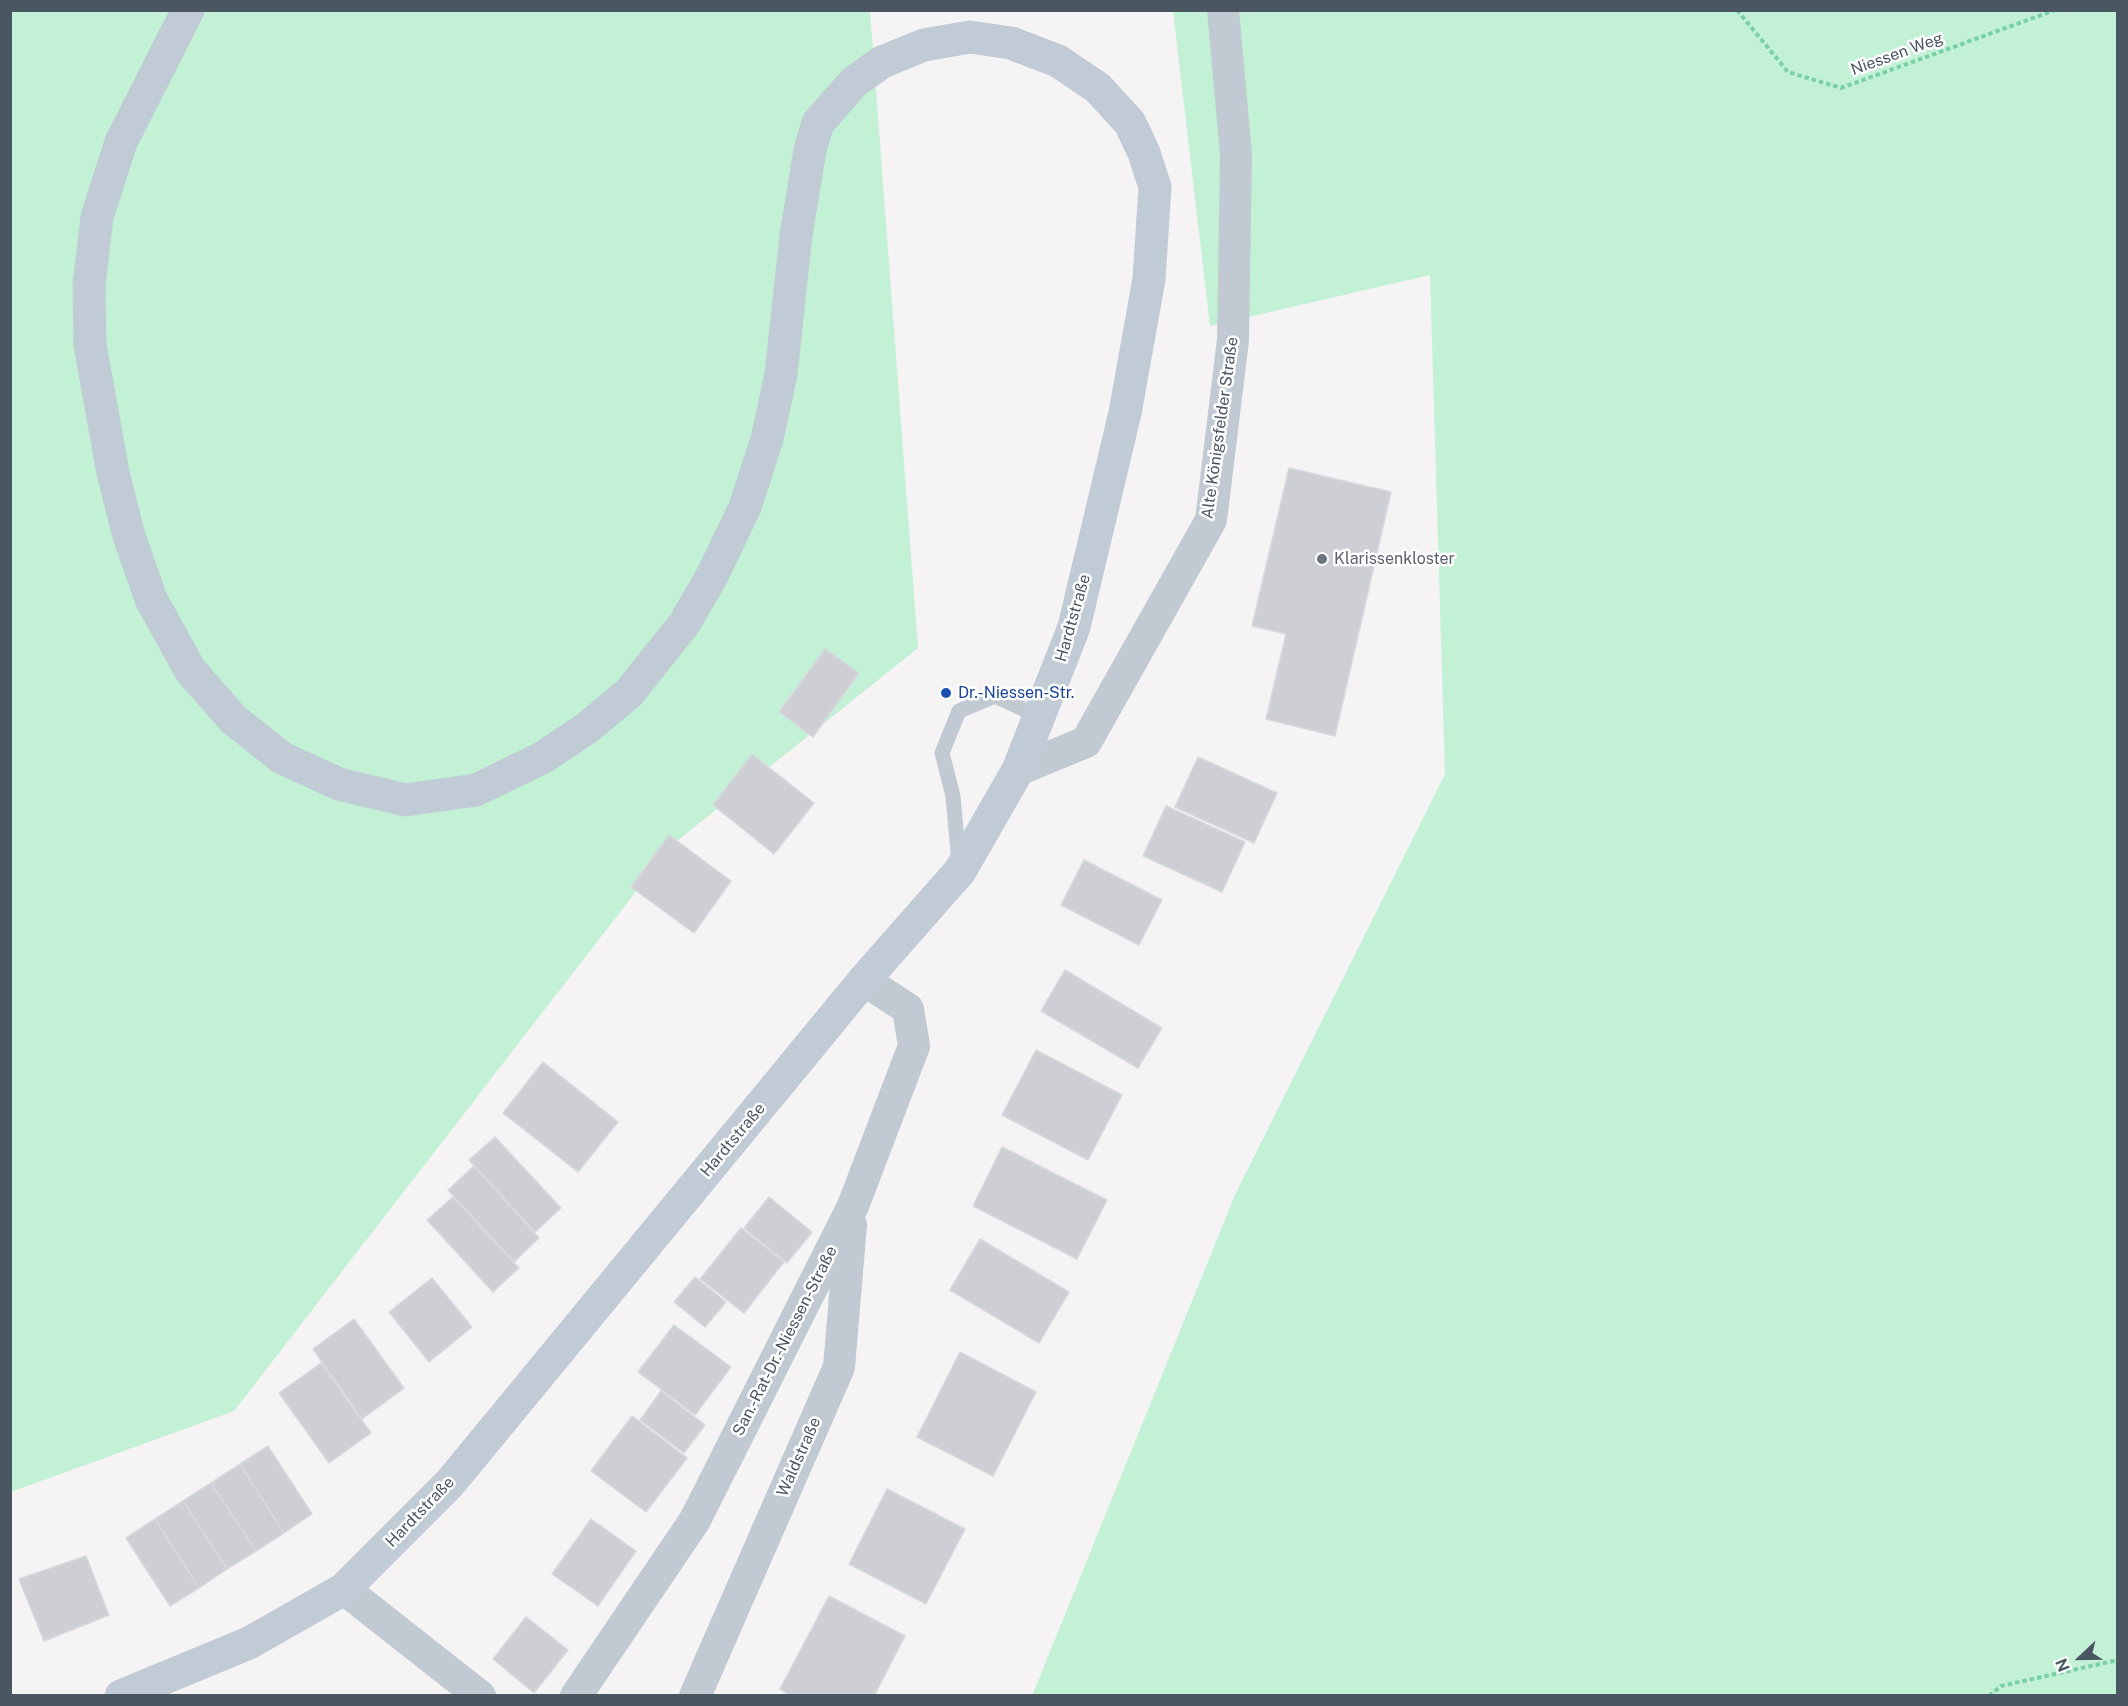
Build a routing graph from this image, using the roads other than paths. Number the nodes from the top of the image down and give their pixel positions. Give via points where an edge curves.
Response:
1 (188, 10) edge
2 (1224, 10) edge
3 (1040, 717) junction
4 (1018, 770) junction
5 (960, 871) junction
6 (864, 980) junction
7 (853, 1206) junction
8 (344, 1589) junction
9 (121, 1695) edge
10 (480, 1695) edge
11 (576, 1695) edge
12 (695, 1695) edge

1 - 3 main road, Hardtstraße via 122,142 97,217 88,285 90,345 113,473 129,536 151,599 190,670 233,719 282,758 339,784 405,800 476,790 542,758 629,693 684,624 745,507 767,439 781,374 808,160 818,123 854,82 882,62 924,45 970,37 1011,43 1058,61 1098,88 1130,123 1155,187 1149,279 1125,413 1074,627
2 - 4 street, Alte Königsfelder Straße via 1236,155 1233,328 1211,520 1086,742
3 - 4 main road, Hardtstraße
3 - 5 lane via 995,696 959,711 942,753 953,796
4 - 5 main road, Hardtstraße
5 - 6 main road, Hardtstraße
6 - 7 street, San.-Rat-Dr.-Niessen-Straße via 908,1009 914,1047
6 - 8 main road, Hardtstraße via 450,1483
7 - 11 street, San.-Rat-Dr.-Niessen-Straße via 695,1520
7 - 12 street, Waldstraße via 839,1367
8 - 9 main road, Hardtstraße via 249,1643
8 - 10 street

